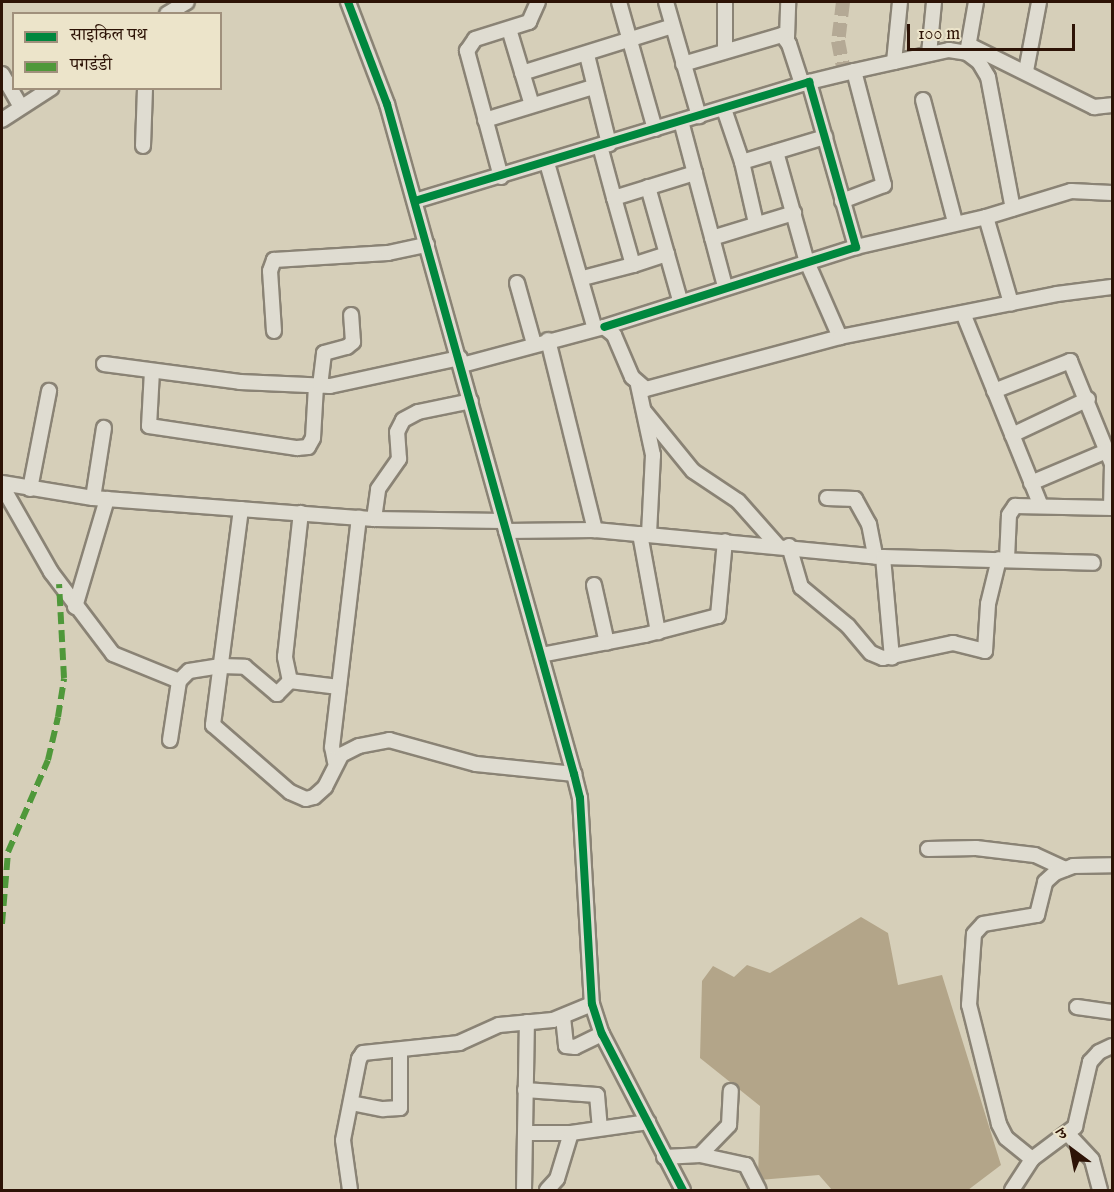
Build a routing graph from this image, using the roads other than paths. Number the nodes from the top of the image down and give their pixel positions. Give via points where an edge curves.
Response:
1 (187, 2) edge
2 (348, 2) edge
3 (538, 2) edge
4 (619, 2) edge
5 (666, 2) edge
6 (725, 2) edge
7 (788, 2) edge
8 (900, 2) edge
9 (934, 2) edge
10 (976, 2) edge
11 (1039, 2) edge
12 (170, 12) edge
13 (670, 27) junction
14 (509, 29) junction
15 (787, 38) junction
16 (629, 40) junction
17 (968, 49) junction
18 (725, 50) junction
19 (587, 54) junction
20 (929, 54) junction
21 (894, 62) junction
22 (682, 64) junction
23 (854, 70) junction
24 (1026, 70) junction
25 (522, 73) junction
26 (2, 74) edge
27 (805, 83) junction
28 (593, 87) junction
29 (48, 90) edge
30 (145, 90) edge
31 (923, 100) dead end
32 (531, 105) junction
33 (1113, 105) edge
34 (21, 106) junction
35 (724, 109) junction
36 (699, 116) junction
37 (2, 120) edge
38 (485, 120) junction
39 (681, 121) junction
40 (655, 129) junction
41 (825, 137) junction
42 (604, 145) junction
43 (143, 146) dead end
44 (776, 152) junction
45 (742, 162) junction
46 (547, 163) junction
47 (695, 173) junction
48 (501, 177) junction
49 (648, 187) junction
50 (1113, 193) edge
51 (614, 198) junction
52 (415, 201) junction
53 (842, 201) junction
54 (1013, 210) junction
55 (794, 213) junction
56 (986, 217) junction
57 (955, 222) junction
58 (756, 223) junction
59 (712, 238) junction
60 (428, 245) junction
61 (856, 247) junction
62 (667, 254) junction
63 (807, 262) junction
64 (633, 265) junction
65 (582, 278) junction
66 (517, 283) dead end
67 (725, 286) junction
68 (1113, 287) edge
69 (680, 300) junction
70 (1011, 303) junction
71 (963, 313) junction
72 (351, 315) dead end
73 (599, 327) junction
74 (274, 332) dead end
75 (840, 337) junction
76 (541, 342) junction
77 (461, 361) junction
78 (104, 364) dead end
79 (152, 371) junction
80 (639, 385) junction
81 (318, 386) junction
82 (49, 391) dead end
83 (994, 391) junction
84 (1088, 399) junction
85 (471, 401) junction
86 (644, 411) junction
87 (104, 428) dead end
88 (1012, 435) junction
89 (1112, 460) edge
90 (1031, 483) junction
91 (2, 485) edge
92 (30, 489) junction
93 (100, 498) junction
94 (827, 498) dead end
95 (1040, 504) junction
96 (1112, 508) edge
97 (241, 509) junction
98 (301, 513) junction
99 (358, 518) junction
100 (374, 519) junction
101 (505, 526) junction
102 (594, 530) junction
103 (644, 534) junction
104 (725, 541) junction
105 (783, 546) junction
106 (879, 557) junction
107 (1003, 559) junction
108 (1094, 563) dead end
109 (594, 585) dead end
110 (75, 607) junction
111 (658, 632) junction
112 (607, 643) junction
113 (541, 655) junction
114 (892, 658) junction
115 (221, 666) junction
116 (179, 681) junction
117 (290, 681) junction
118 (339, 687) junction
119 (170, 740) dead end
120 (335, 762) junction
121 (574, 774) junction
122 (928, 849) dead end
123 (1113, 865) edge
124 (1065, 869) junction
125 (592, 1004) junction
126 (1077, 1007) dead end
127 (1113, 1012) edge
128 (563, 1017) junction
129 (527, 1022) junction
130 (602, 1034) junction
131 (1113, 1046) edge
132 (400, 1052) junction
133 (525, 1090) junction
134 (731, 1091) dead end
135 (351, 1103) junction
136 (648, 1122) junction
137 (600, 1127) junction
138 (526, 1133) junction
139 (571, 1133) junction
140 (1068, 1134) junction
141 (700, 1155) junction
142 (664, 1157) junction
143 (1032, 1159) junction
144 (550, 1190) edge
145 (350, 1191) edge
146 (524, 1191) edge
147 (683, 1191) edge
148 (759, 1191) edge
149 (1012, 1191) edge
150 (1100, 1191) edge

1 - 12 street
2 - 52 street via 383,93
3 - 14 street via 529,22
4 - 16 street
5 - 13 street
6 - 18 street
7 - 15 street
8 - 21 street
9 - 20 street
10 - 17 street
11 - 24 street
13 - 16 street
13 - 22 street
14 - 25 street
14 - 38 street via 475,39 467,51
15 - 18 street via 779,35
15 - 27 street
16 - 19 street
16 - 40 street
17 - 20 street
17 - 24 street
17 - 54 street via 988,78
18 - 22 street
19 - 25 street
19 - 28 street
20 - 21 street
21 - 23 street
22 - 36 street
23 - 27 street
23 - 53 street via 884,185
24 - 33 street via 1094,106
25 - 32 street
26 - 34 street
27 - 35 street
27 - 41 street
28 - 32 street
28 - 42 street
29 - 34 street
30 - 43 street
31 - 57 street
32 - 38 street
34 - 37 street
35 - 36 street
35 - 45 street
36 - 39 street
38 - 48 street
39 - 40 street
39 - 47 street
40 - 42 street
41 - 44 street
41 - 53 street
42 - 46 street
42 - 51 street
44 - 45 street
44 - 55 street
45 - 58 street
46 - 48 street
46 - 65 street
47 - 49 street
47 - 59 street
48 - 52 street
49 - 51 street
49 - 62 street
50 - 54 street via 1071,191
51 - 64 street
52 - 60 street
53 - 61 street
54 - 56 street
55 - 58 street
55 - 63 street
56 - 57 street
56 - 70 street
57 - 61 street
58 - 59 street
59 - 67 street
60 - 74 street via 388,253 274,260 270,271
60 - 77 street
61 - 63 street
62 - 64 street
62 - 69 street
63 - 67 street
63 - 75 street
64 - 65 street
65 - 73 street
66 - 76 street
67 - 69 street
68 - 70 street
69 - 73 street
70 - 71 street
71 - 75 street
71 - 83 street
72 - 81 street via 353,342 324,353
73 - 76 street
73 - 80 street via 614,335
75 - 80 street via 658,388
76 - 77 street
76 - 102 street
77 - 81 street
77 - 85 street
78 - 79 street
79 - 81 street via 240,382
79 - 81 street via 149,426 297,448 308,447 313,438
80 - 86 street
82 - 92 street
83 - 84 street via 1067,360 1073,363
83 - 88 street
84 - 88 street
84 - 89 street
85 - 100 street via 418,412 403,420 397,432 399,459 378,489
85 - 101 street
86 - 103 street via 653,466
86 - 105 street via 693,471 738,501
87 - 93 street
88 - 90 street
89 - 90 street
89 - 96 street
90 - 95 street
91 - 92 street
91 - 110 street
92 - 93 street
93 - 97 street
93 - 110 street
94 - 106 street via 855,499 869,524
95 - 96 street
95 - 107 street via 1022,504 1010,512
97 - 98 street
97 - 115 street
98 - 99 street
98 - 117 street via 285,657
99 - 100 street
99 - 118 street
100 - 101 street
101 - 102 street
101 - 113 street
102 - 103 street
103 - 104 street
103 - 111 street
104 - 105 street
104 - 111 street via 718,616
105 - 106 street
105 - 114 street via 808,595 848,626 871,653
106 - 107 street
106 - 114 street
107 - 108 street
107 - 114 street via 988,604 985,651 953,643
109 - 112 street
110 - 116 street via 113,654
111 - 112 street
112 - 113 street
113 - 121 street
115 - 116 street via 189,671
115 - 117 street via 252,670 277,694
115 - 120 street via 213,725 240,751 290,792 306,799 321,792
116 - 119 street
117 - 118 street
118 - 120 street via 332,747
120 - 121 street via 349,749 393,741 476,764
121 - 125 street via 580,798
122 - 124 street via 976,848 1035,855
123 - 124 street
124 - 143 street via 1045,882 1036,915 983,924 973,940 969,1005 999,1124 1006,1138
125 - 128 street
125 - 130 street
126 - 127 street
128 - 129 street
128 - 130 street via 566,1046 575,1047
129 - 132 street via 499,1025 459,1043
129 - 133 street
130 - 136 street
131 - 140 street via 1099,1052 1090,1062 1078,1120
132 - 135 street via 360,1056
132 - 135 street via 400,1108 383,1110
133 - 137 street via 597,1095
133 - 138 street
134 - 141 street via 729,1125
135 - 145 street via 343,1140
136 - 137 street
136 - 142 street
137 - 139 street
138 - 139 street
138 - 146 street
139 - 144 street
140 - 143 street
140 - 150 street via 1092,1160
141 - 142 street
141 - 148 street via 746,1165
142 - 147 street
143 - 149 street

